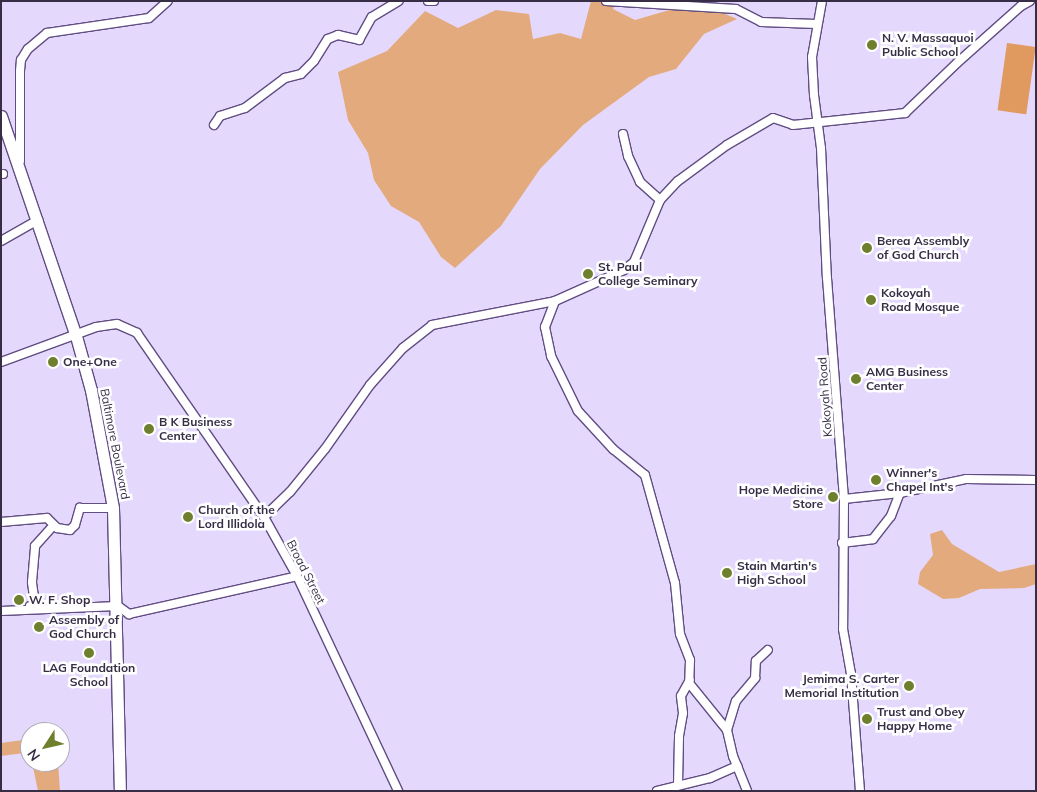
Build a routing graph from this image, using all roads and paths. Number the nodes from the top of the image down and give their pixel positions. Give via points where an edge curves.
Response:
1 (168, 1) edge
2 (399, 1) edge
3 (428, 1) edge
4 (434, 1) edge
5 (606, 1) edge
6 (822, 1) edge
7 (1030, 1) edge
8 (1021, 3) edge
9 (736, 5) edge
10 (816, 24) junction
11 (1, 116) edge
12 (819, 122) junction
13 (214, 125) dead end
14 (623, 134) dead end
15 (20, 170) junction
16 (660, 200) junction
17 (38, 220) junction
18 (1, 241) edge
19 (555, 301) junction
20 (76, 336) junction
21 (1, 362) edge
22 (1036, 480) edge
23 (900, 493) junction
24 (844, 499) junction
25 (113, 508) junction
26 (264, 516) junction
27 (1, 522) edge
28 (54, 525) junction
29 (842, 543) junction
30 (297, 576) junction
31 (118, 606) junction
32 (5, 610) edge
33 (768, 650) dead end
34 (690, 680) junction
35 (727, 730) junction
36 (737, 766) junction
37 (678, 785) junction
38 (120, 791) edge
39 (398, 791) edge
40 (657, 791) edge
41 (747, 791) edge
42 (860, 791) edge

1 - 15 street via 148,18 47,33 28,49 21,60 20,71
2 - 13 street via 372,17 359,40 338,35 328,39 301,74 285,78 245,108 220,116
3 - 4 street
5 - 9 street
6 - 10 street, Kokoyah Road
7 - 8 street
8 - 12 street via 905,113
9 - 10 street via 761,22
10 - 12 street, Kokoyah Road via 812,57
11 - 15 highway, Baltimore Boulevard
12 - 16 street via 793,125 773,118 678,181
12 - 24 street, Kokoyah Road
14 - 16 street via 628,156 640,182
15 - 17 highway, Baltimore Boulevard
16 - 19 street via 634,262 624,270
17 - 18 street
17 - 20 highway, Baltimore Boulevard
19 - 26 street via 432,325 403,348 370,385 325,449 290,492
19 - 34 street via 547,316 547,345 567,390 578,411 638,467 651,488 675,583 680,634 690,660
20 - 21 street, Broad Street
20 - 25 highway, Baltimore Boulevard via 91,390
20 - 26 street, Broad Street via 96,327 117,324 137,333
22 - 23 street via 966,479
23 - 24 street
23 - 29 street via 891,516 873,539
24 - 29 street, Kokoyah Road
25 - 28 street via 80,508 73,529
25 - 31 highway, Baltimore Boulevard
26 - 30 street, Broad Street
27 - 28 street via 47,518
28 - 32 street via 35,546 33,554 34,597 39,604
29 - 42 street, Kokoyah Road via 843,629 851,674
30 - 31 street via 129,614
30 - 39 street, Broad Street
31 - 32 street
31 - 38 highway, Baltimore Boulevard
33 - 35 street via 756,661 755,678 736,700
34 - 35 street via 702,702 716,713
34 - 37 street via 681,696 683,713
35 - 36 street
36 - 37 street
36 - 41 street
37 - 40 street

